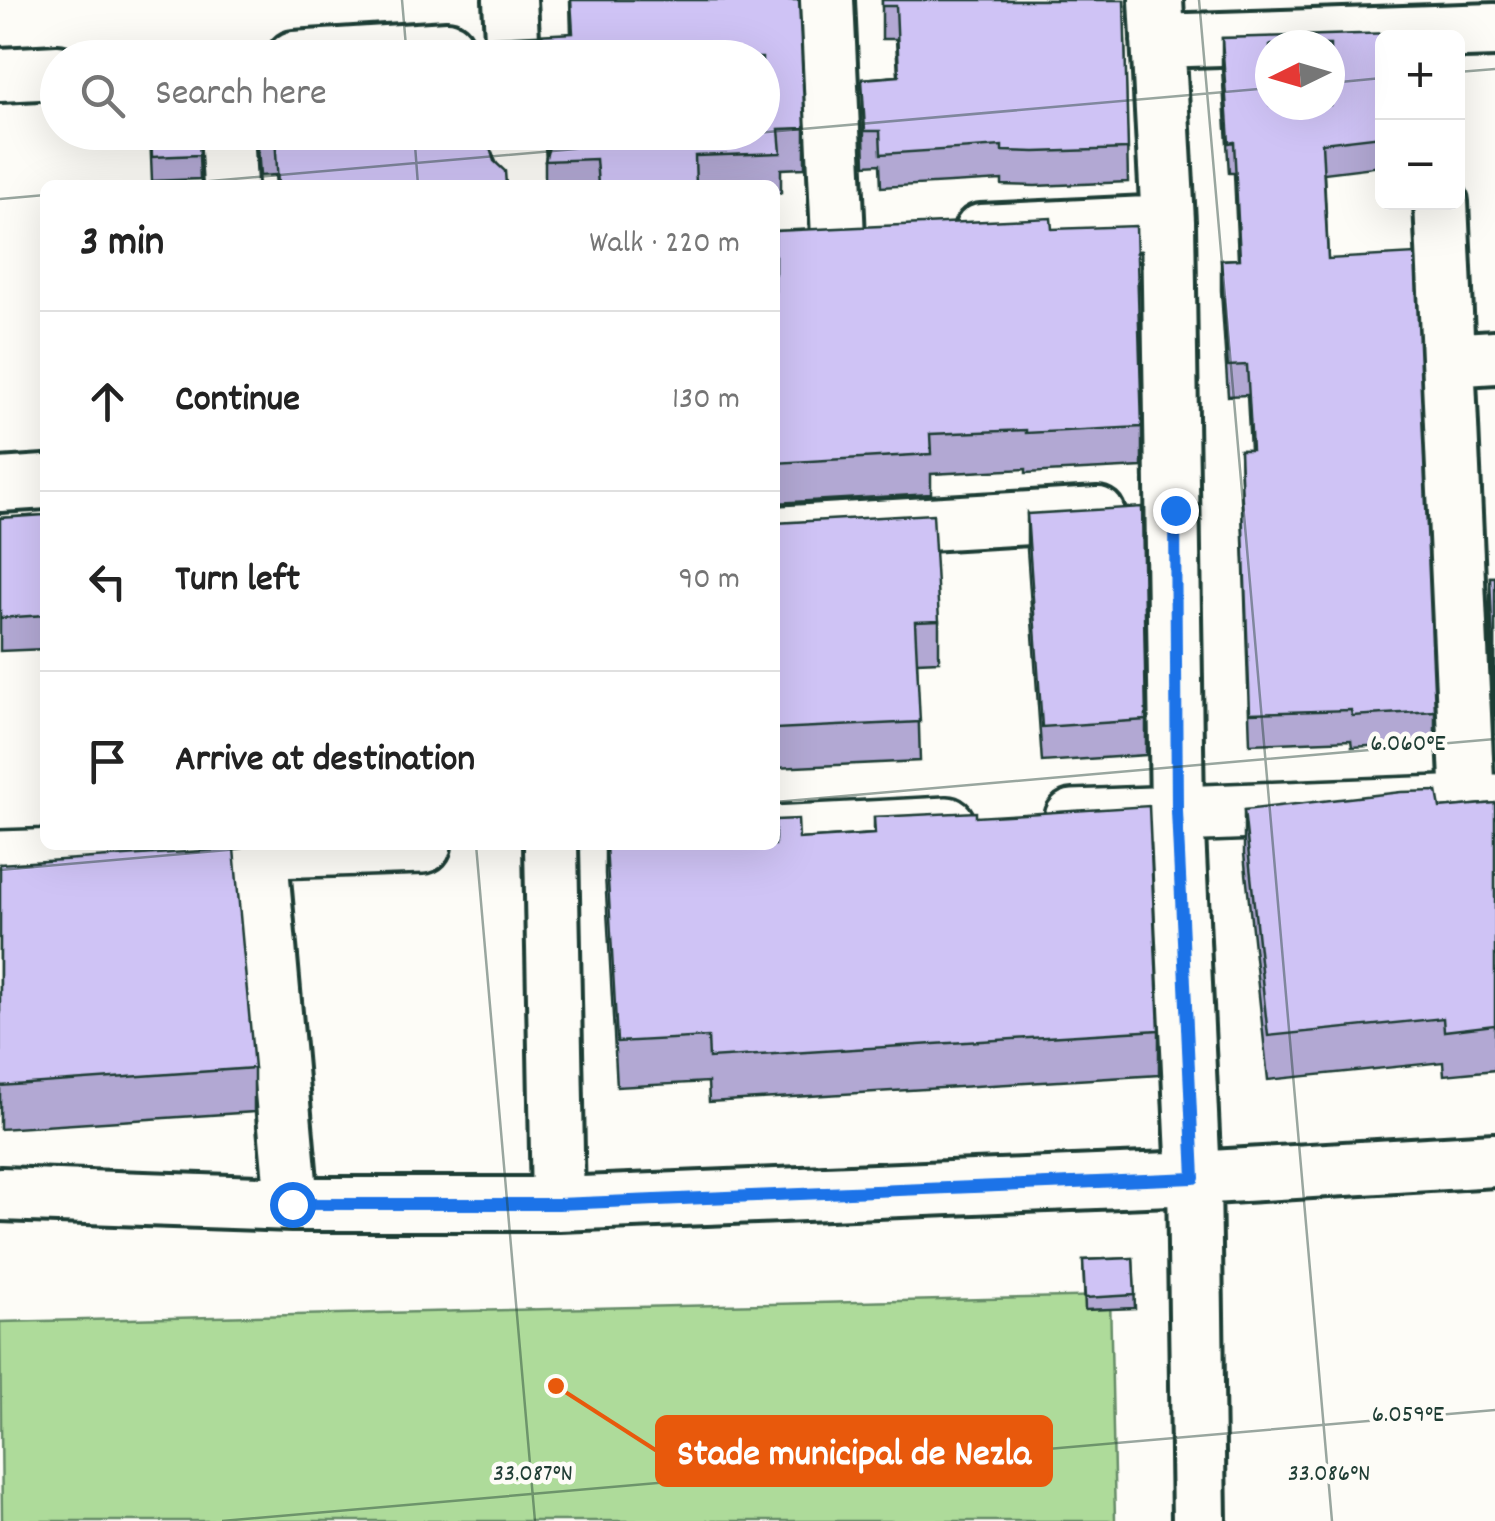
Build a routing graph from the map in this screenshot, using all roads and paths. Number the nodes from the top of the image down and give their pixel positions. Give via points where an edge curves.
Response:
1 (827, 0) edge
2 (1157, 20) edge
3 (1433, 24) edge
4 (1495, 30) edge
5 (512, 34) edge
6 (458, 40) edge
7 (40, 73) edge
8 (0, 75) edge
9 (229, 150) edge
10 (518, 150) edge
11 (230, 180) edge
12 (520, 180) edge
13 (1443, 210) edge
14 (1168, 222) junction
15 (935, 233) edge
16 (835, 238) edge
17 (1472, 358) edge
18 (40, 482) edge
19 (0, 485) edge
20 (1175, 510) junction
21 (780, 532) edge
22 (1482, 802) edge
23 (1177, 811) junction
24 (780, 834) edge
25 (213, 850) edge
26 (260, 850) edge
27 (552, 850) edge
28 (0, 859) edge
29 (1495, 1160) edge
30 (1194, 1178) junction
31 (0, 1194) edge
32 (292, 1204) junction
33 (558, 1204) junction
34 (1199, 1521) edge

1 - 16 street
2 - 3 street
2 - 14 street
3 - 4 street
5 - 6 street
7 - 8 street
9 - 11 street
10 - 12 street
13 - 17 street
14 - 15 street
14 - 20 street
17 - 22 street
18 - 19 street
20 - 21 street
20 - 23 street
22 - 23 street
23 - 24 street
23 - 30 street
25 - 28 street
26 - 32 street
27 - 33 street
29 - 30 street
30 - 33 street
30 - 34 street
31 - 32 street
32 - 33 street

